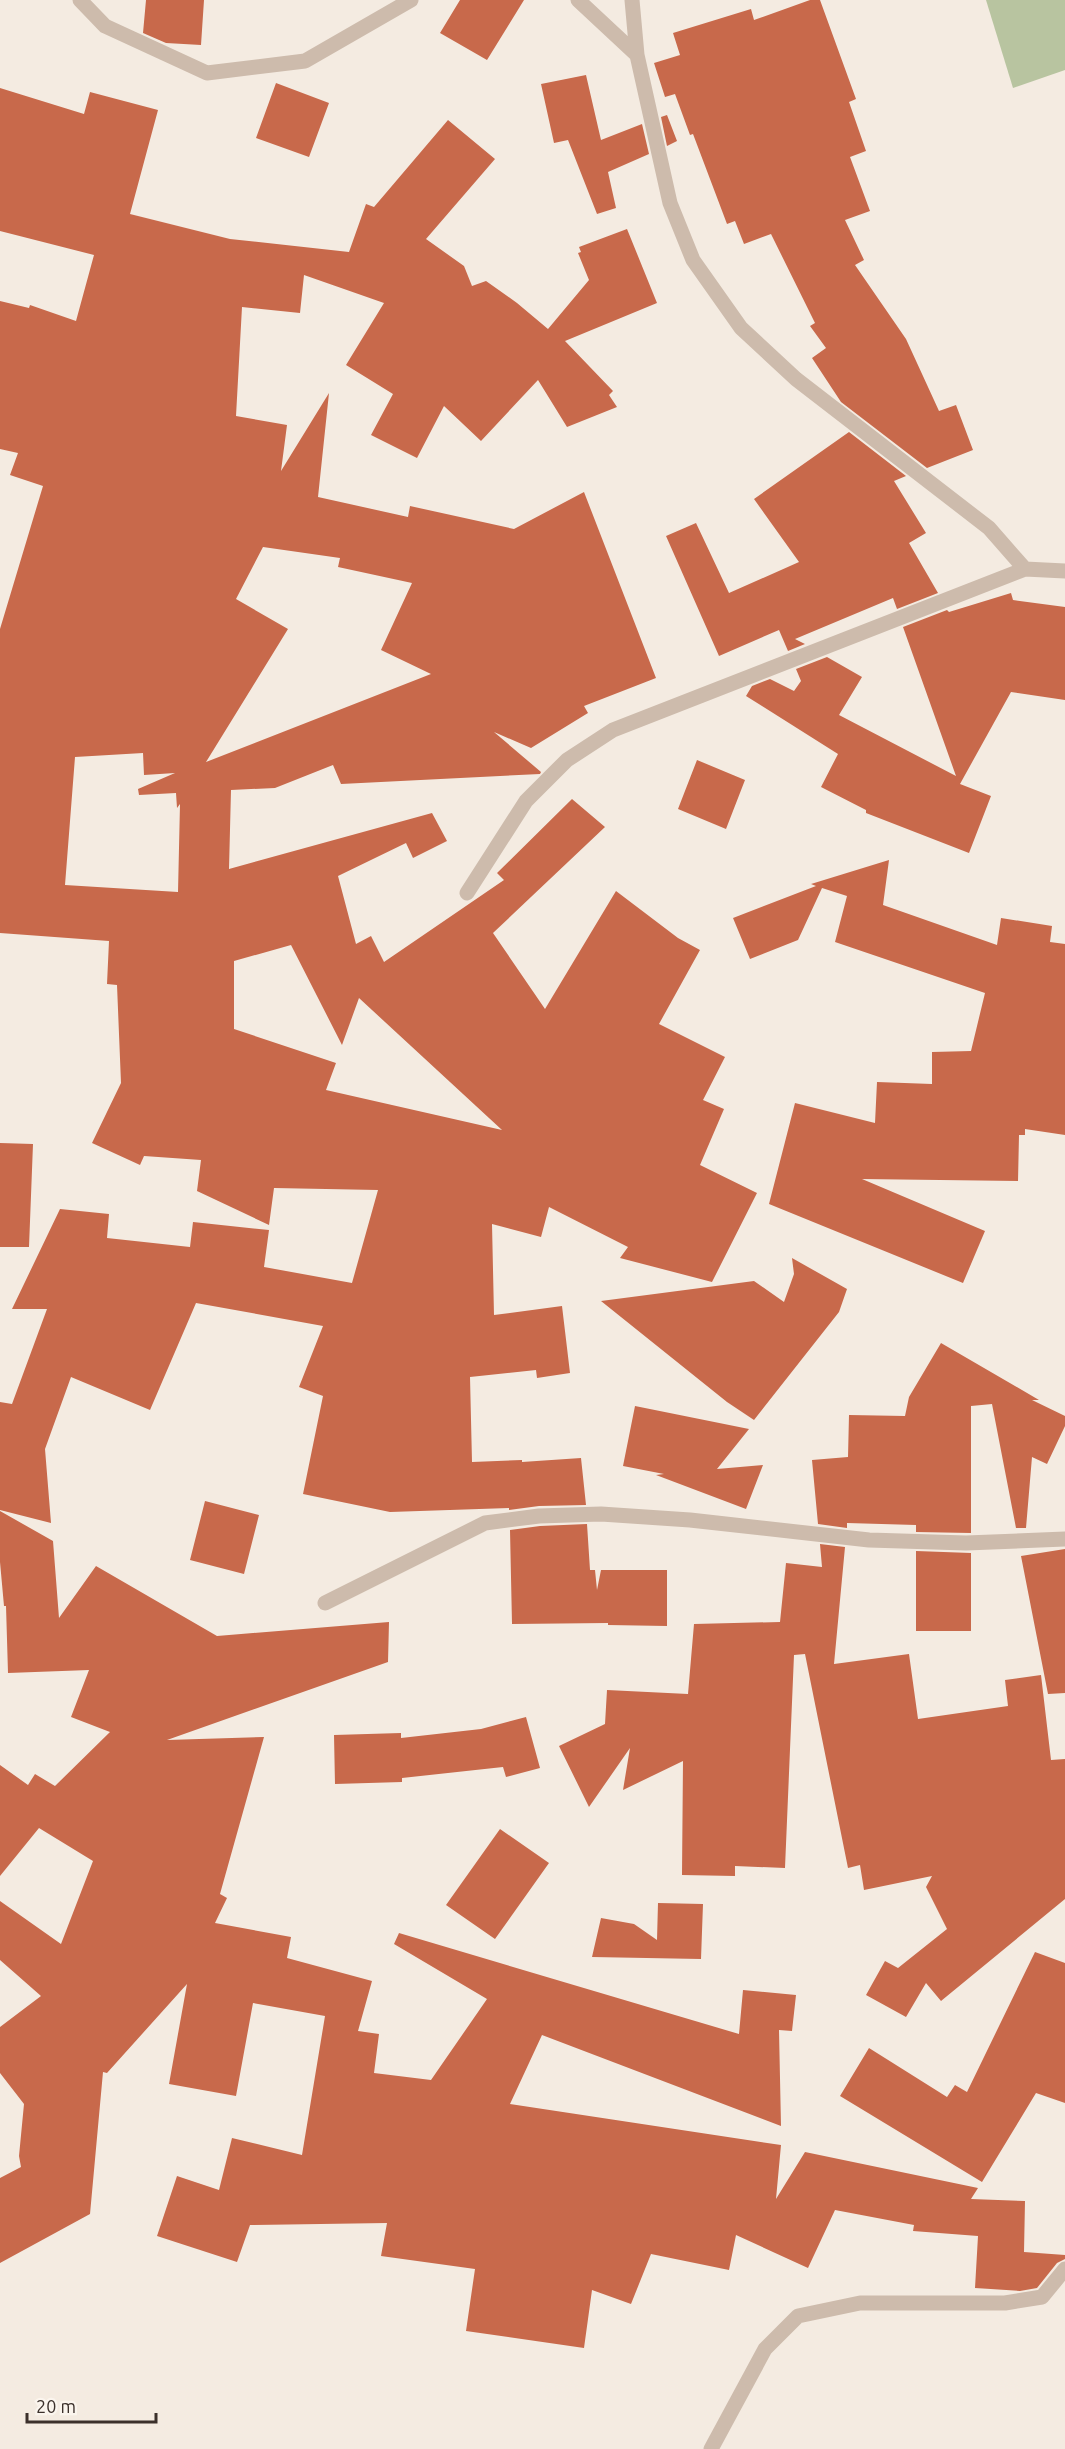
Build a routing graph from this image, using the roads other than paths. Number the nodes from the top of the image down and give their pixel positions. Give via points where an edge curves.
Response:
1 (80, 0) edge
2 (411, 0) edge
3 (578, 0) edge
4 (632, 0) edge
5 (638, 55) junction
6 (1025, 569) junction
7 (1065, 571) edge
8 (468, 892) dead end
9 (1065, 1539) edge
10 (325, 1603) dead end
11 (1065, 2269) edge
12 (711, 2449) edge

1 - 2 street via 105,26 207,73 305,61
3 - 5 street
4 - 5 street
5 - 6 street via 670,203 693,260 741,328 796,379 989,528
6 - 7 street
6 - 8 street via 612,730 567,760 526,801
9 - 10 street via 966,1543 868,1540 690,1520 601,1514 539,1516 485,1523
11 - 12 street via 1042,2297 1005,2303 860,2303 798,2316 765,2349

